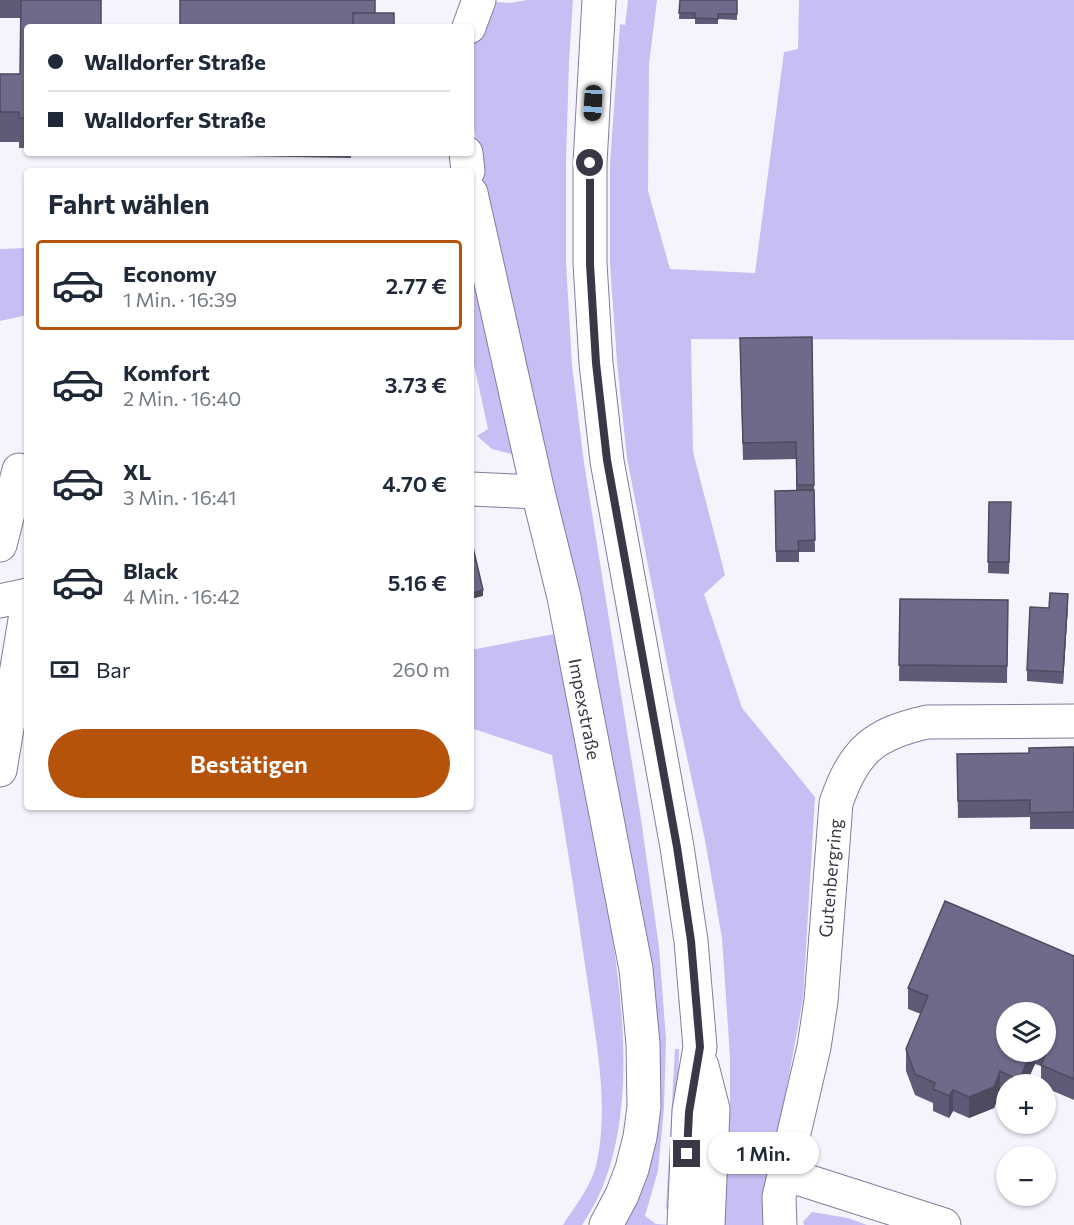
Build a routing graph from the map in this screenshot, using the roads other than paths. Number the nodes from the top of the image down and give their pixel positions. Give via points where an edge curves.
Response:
1 (478, 0) edge
2 (599, 0) edge
3 (470, 24) edge
4 (474, 206) edge
5 (19, 470) dead end
6 (474, 489) edge
7 (538, 492) junction
8 (0, 545) edge
9 (24, 596) edge
10 (0, 601) edge
11 (24, 626) edge
12 (1074, 721) edge
13 (0, 770) edge
14 (699, 1058) junction
15 (785, 1174) junction
16 (606, 1225) edge
17 (684, 1225) edge
18 (708, 1225) edge
19 (780, 1225) edge
20 (944, 1225) edge

1 - 3 street
2 - 14 street via 590,163 590,264 596,363 607,460 691,941
4 - 7 street, Impexstraße
5 - 8 street
6 - 7 street
7 - 16 street, Impexstraße via 564,597 636,969 643,1044 641,1127 632,1169
9 - 10 street
11 - 13 street
12 - 15 street, Gutenbergring via 927,723 905,727 883,736 853,763 836,803 821,1001
14 - 17 street via 689,1112
14 - 18 street via 713,1109
15 - 19 street, Gutenbergring
15 - 20 street

